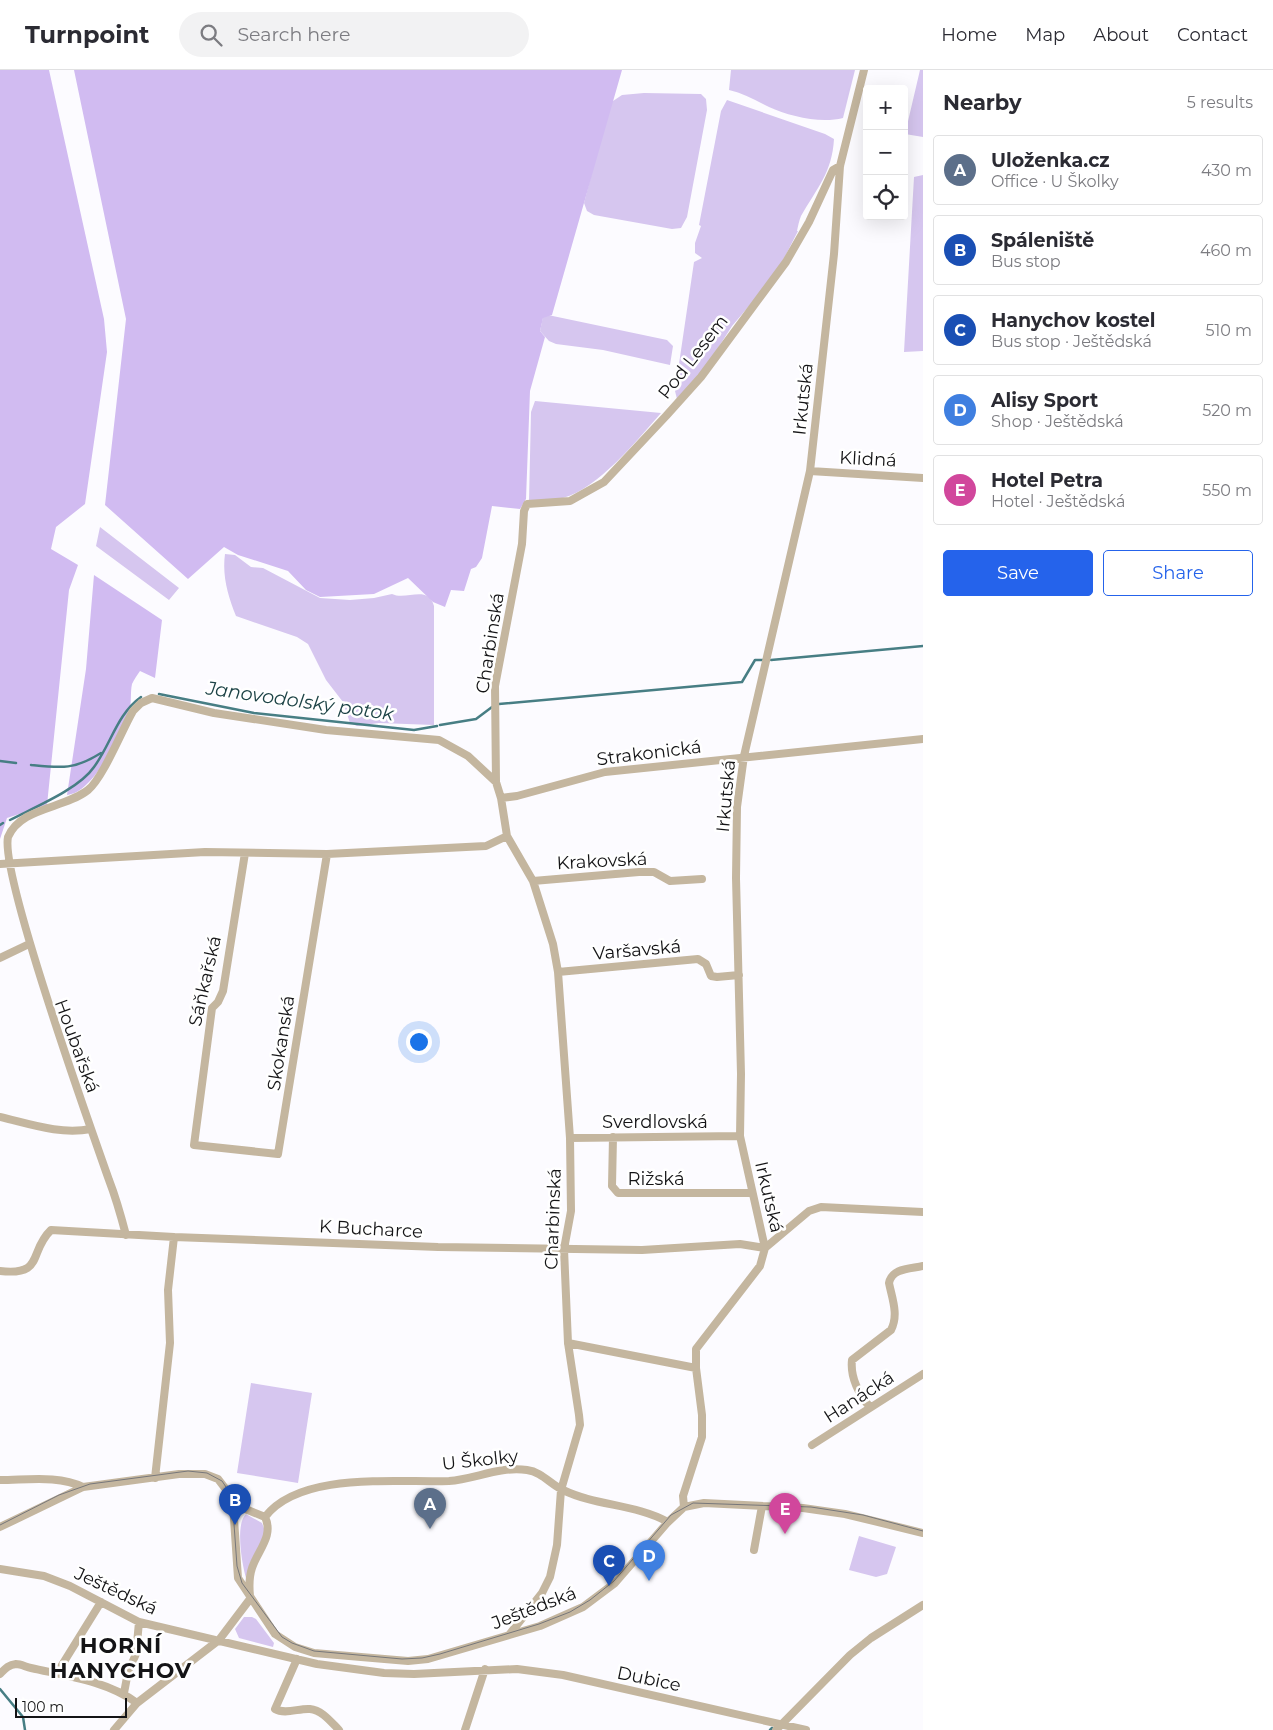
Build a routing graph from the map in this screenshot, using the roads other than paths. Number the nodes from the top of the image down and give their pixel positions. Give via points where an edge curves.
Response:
1 (864, 70) edge
2 (840, 166) junction
3 (810, 471) junction
4 (923, 478) edge
5 (524, 511) joint
6 (923, 739) edge
7 (744, 756) junction
8 (496, 782) junction
9 (501, 798) junction
10 (507, 836) junction
11 (245, 853) junction
12 (327, 854) junction
13 (4, 864) edge
14 (702, 879) dead end
15 (533, 881) junction
16 (27, 945) junction
17 (0, 958) edge
18 (558, 972) junction
19 (739, 975) junction
20 (0, 1117) edge
21 (91, 1129) junction
22 (740, 1136) junction
23 (613, 1137) junction
24 (570, 1138) junction
25 (194, 1145) joint
26 (752, 1193) junction
27 (923, 1212) edge
28 (126, 1235) junction
29 (174, 1237) junction
30 (764, 1248) junction
31 (564, 1249) junction
32 (923, 1266) edge
33 (0, 1271) edge
34 (568, 1344) junction
35 (696, 1368) junction
36 (923, 1374) edge
37 (870, 1407) junction
38 (812, 1445) dead end
39 (155, 1478) junction
40 (0, 1480) edge
41 (83, 1487) junction
42 (562, 1490) junction
43 (233, 1504) junction
44 (762, 1506) junction
45 (684, 1508) junction
46 (265, 1516) junction
47 (668, 1522) junction
48 (0, 1527) edge
49 (923, 1533) edge
50 (754, 1550) dead end
51 (0, 1569) edge
52 (250, 1599) junction
53 (101, 1602) junction
54 (923, 1605) edge
55 (139, 1622) junction
56 (508, 1635) junction
57 (219, 1640) junction
58 (297, 1659) junction
59 (485, 1669) junction
60 (57, 1673) junction
61 (0, 1674) edge
62 (124, 1693) junction
63 (137, 1703) junction
64 (779, 1728) edge
65 (114, 1730) edge
66 (339, 1730) edge
67 (465, 1730) edge
68 (806, 1730) edge

1 - 2 street, Irkutská
2 - 3 street, Irkutská via 834,254
2 - 5 street, Pod Lesem via 833,170 786,262 701,377 666,416 604,482 570,501 527,504
3 - 4 street, Klidná
3 - 7 street, Irkutská
5 - 8 street, Charbinská via 522,544 495,686
6 - 7 street, Strakonická
7 - 9 street, Strakonická via 605,772
7 - 19 street, Irkutská via 737,807
8 - 9 street, Charbinská
8 - 13 street, Houbařská via 468,756 439,740 317,729 214,714 152,698 133,711 89,789 75,798 28,816 14,826 5,848
9 - 10 street, Charbinská
10 - 12 street via 486,846
10 - 15 street, Charbinská
11 - 12 street
11 - 13 street via 205,852
11 - 25 street, Sáňkařská via 222,991 212,1008
12 - 25 street, Skokanská via 278,1154
13 - 16 street, Houbařská
14 - 15 street, Krakovská via 670,881 654,872
15 - 18 street, Charbinská via 553,944
16 - 17 street
16 - 21 street, Houbařská
18 - 19 street, Varšavská via 698,959 706,964 712,976
18 - 24 street, Charbinská
19 - 22 street, Irkutská
20 - 21 street via 73,1133
21 - 28 street, Houbařská
22 - 23 street, Sverdlovská
22 - 26 street, Irkutská
23 - 24 street, Sverdlovská
23 - 26 street, Rižská via 612,1186 618,1193
24 - 31 street, Charbinská via 571,1211
26 - 30 street, Irkutská
27 - 30 street via 821,1207 809,1211
28 - 29 street, K Bucharce
28 - 33 street, K Bucharce via 51,1230 41,1240 35,1261 27,1269 16,1273
29 - 31 street, K Bucharce
29 - 39 street via 168,1290 170,1343
30 - 31 street, K Bucharce via 740,1244 642,1250
30 - 35 street, Irkutská via 760,1266 696,1349
31 - 34 street, Charbinská
32 - 37 street via 894,1272 888,1283 894,1324 891,1330 852,1360 859,1394
34 - 35 street
34 - 42 street, Charbinská via 580,1425
35 - 45 street, Irkutská via 702,1437 683,1496
36 - 37 street, Hanácká
37 - 38 street, Hanácká
39 - 41 street
39 - 43 street via 205,1474 218,1479
40 - 41 street via 60,1480
41 - 48 street
42 - 46 street, U Školky via 542,1475 515,1469 450,1481 337,1484 289,1496 274,1505
42 - 47 street, U Školky via 644,1511
42 - 56 street, Charbinská via 550,1578
43 - 46 street
43 - 52 street, Ještědská via 238,1578
44 - 45 street via 704,1503
44 - 49 street via 845,1514
44 - 50 street
45 - 47 street, Ještědská
46 - 52 street via 268,1532 252,1569
47 - 56 street, Ještědská via 615,1583 583,1607 540,1626
51 - 53 street, Ještědská via 44,1576
52 - 56 street, Ještědská via 275,1634 295,1647 314,1653 408,1661 428,1659
52 - 57 street
53 - 55 street, Ještědská
53 - 60 street
54 - 64 street via 850,1655
55 - 57 street, Ještědská
55 - 62 street via 136,1654
57 - 58 street, Ještědská
57 - 63 street
58 - 59 street, Ještědská via 384,1673
58 - 66 street via 275,1709 280,1712 311,1709 322,1714
59 - 64 street, Dubice via 564,1674
59 - 67 street
60 - 61 street via 18,1664 6,1667
60 - 62 street
62 - 63 street
63 - 65 street
64 - 68 street, Dubice

